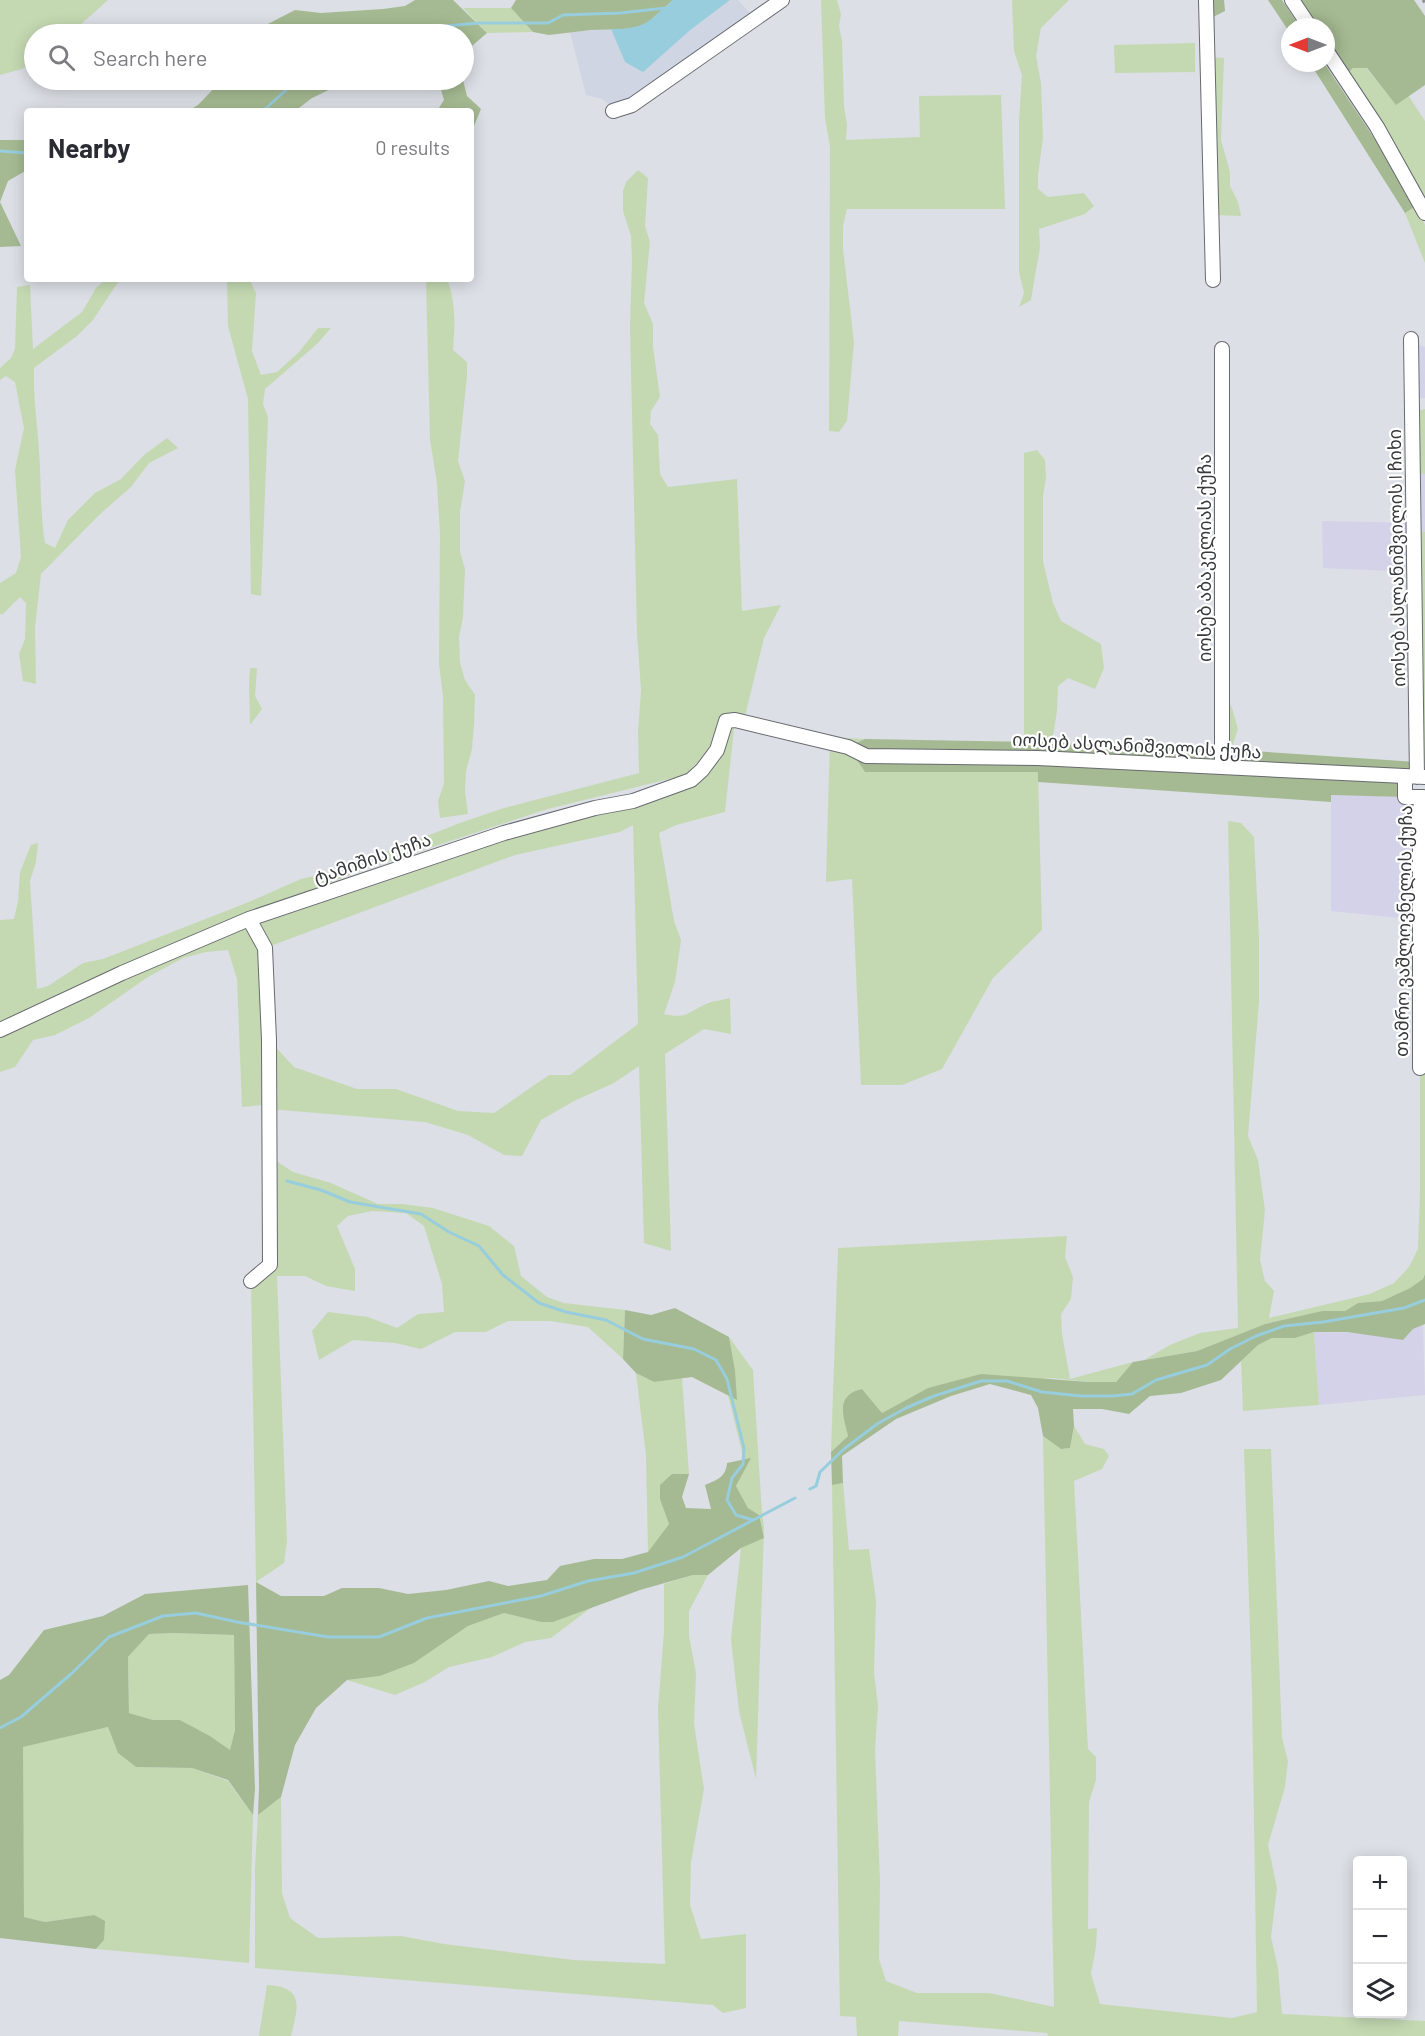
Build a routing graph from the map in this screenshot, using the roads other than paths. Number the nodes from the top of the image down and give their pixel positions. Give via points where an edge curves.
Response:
1 (782, 0) edge
2 (1206, 0) edge
3 (1293, 0) edge
4 (1305, 18) edge
5 (1335, 64) edge
6 (613, 111) dead end
7 (1425, 213) edge
8 (1214, 280) dead end
9 (1411, 339) dead end
10 (1222, 349) dead end
11 (735, 720) joint
12 (1222, 767) junction
13 (1416, 777) edge
14 (1424, 796) edge
15 (249, 920) junction
16 (0, 1030) edge
17 (1420, 1068) dead end
18 (251, 1281) dead end

1 - 6 street via 632,105
2 - 8 street
3 - 4 street
5 - 7 street via 1377,127
9 - 13 street, იოსებ ასლანიშვილის I ჩიხი
10 - 12 street, იოსებ აბაკელიას ქუჩა
11 - 12 street, იოსებ ასლანიშვილის ქუჩა via 848,747 866,756 1024,757
11 - 15 street, ტამიშის ქუჩა via 726,721 717,750 691,780 633,801 504,833
12 - 13 street, იოსებ ასლანიშვილის ქუჩა
13 - 14 street, თამრო ვაშლოვნელის ქუჩა via 1405,797
14 - 17 street, თამრო ვაშლოვნელის ქუჩა via 1420,808
15 - 16 street, ტამიშის ქუჩა
15 - 18 street via 265,948 270,1265

